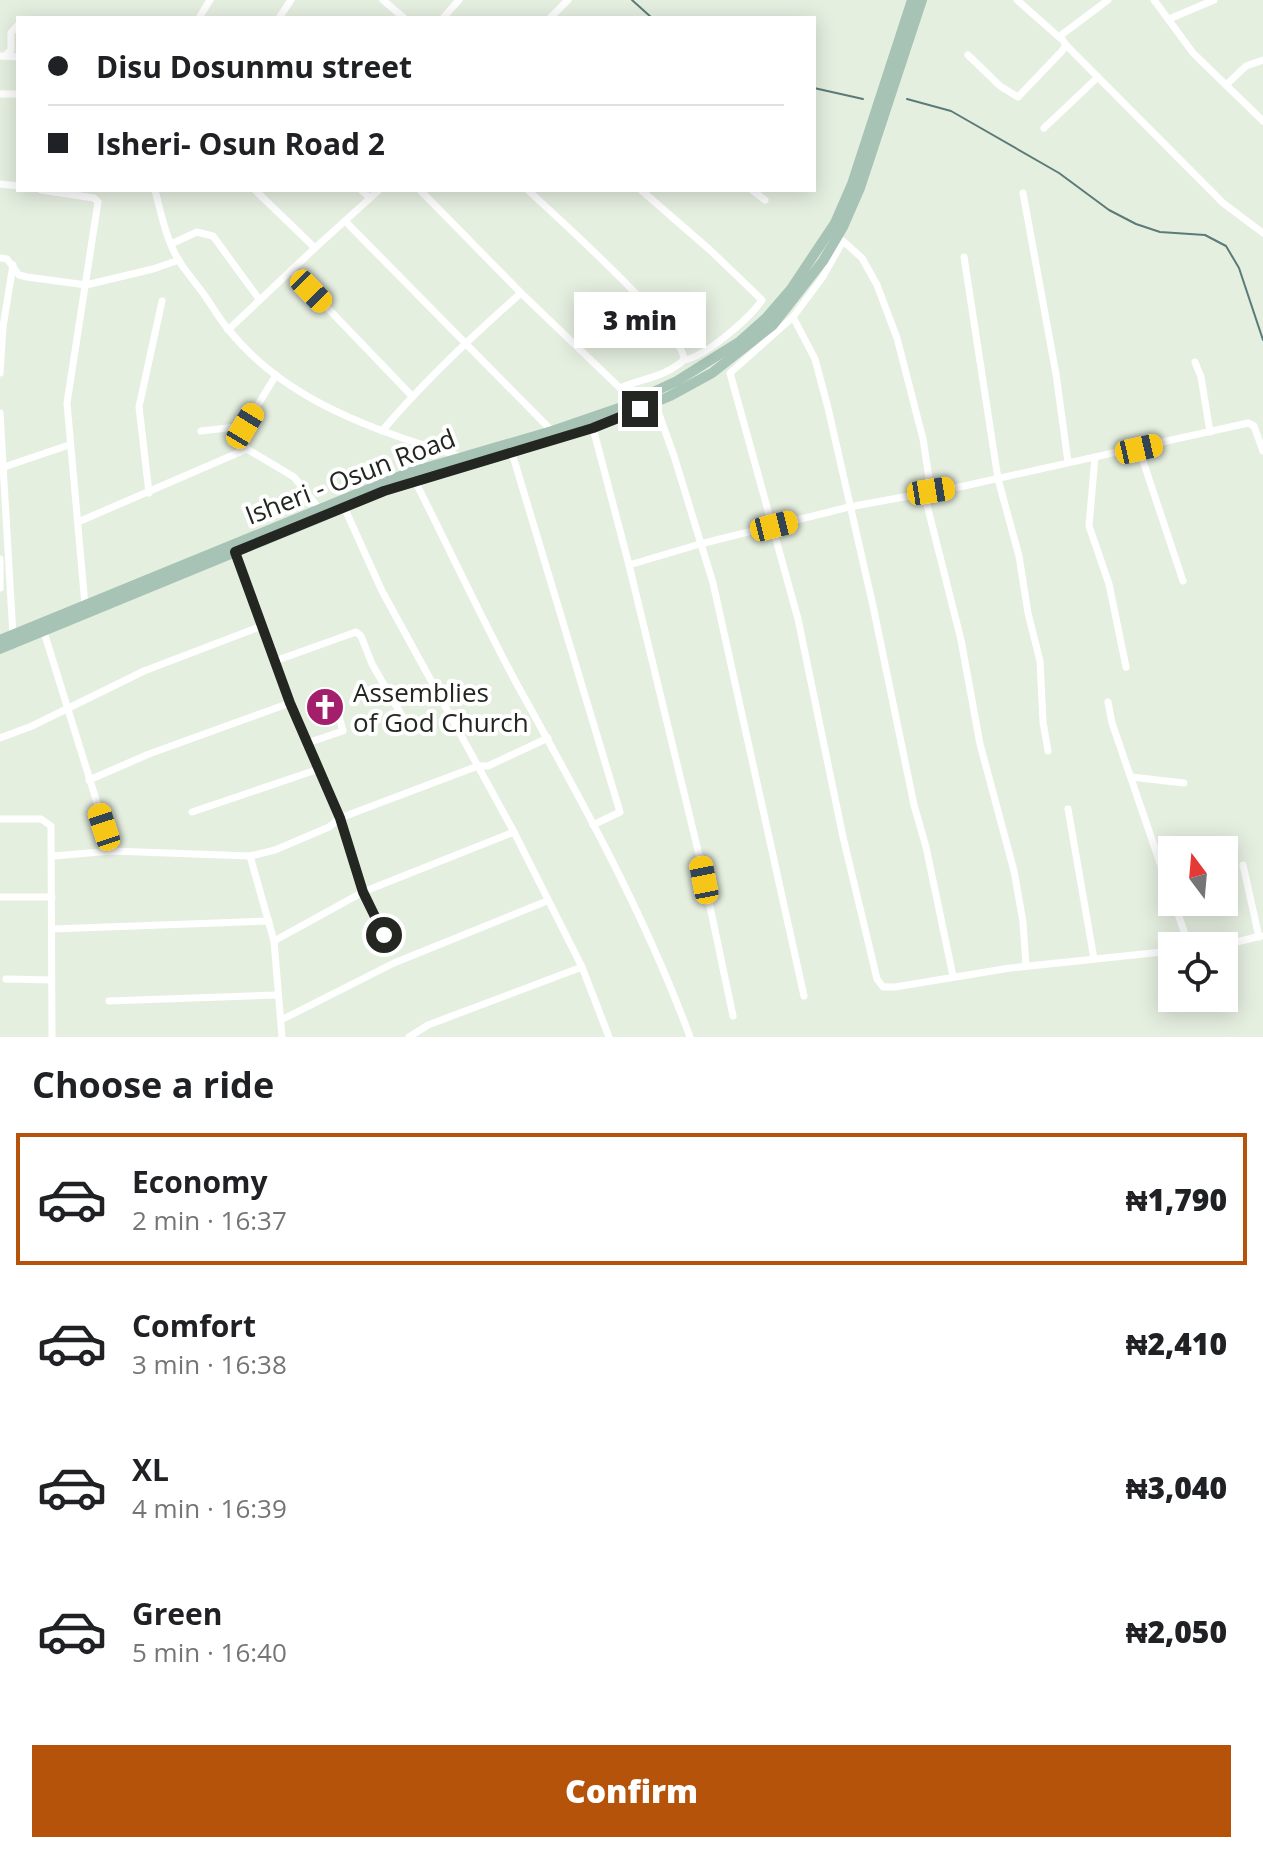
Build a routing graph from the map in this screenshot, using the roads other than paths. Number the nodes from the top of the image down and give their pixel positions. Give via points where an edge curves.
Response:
1 (291, 0) edge
2 (383, 0) edge
3 (459, 0) edge
4 (568, 0) edge
5 (912, 0) edge
6 (922, 0) edge
7 (1017, 0) edge
8 (1108, 0) edge
9 (1154, 0) edge
10 (1214, 0) edge
11 (285, 10) junction
12 (280, 16) edge
13 (291, 16) edge
14 (402, 16) edge
15 (445, 16) edge
16 (552, 16) edge
17 (1169, 19) junction
18 (16, 27) edge
19 (1060, 38) junction
20 (1066, 45) junction
21 (3, 55) edge
22 (968, 55) dead end
23 (1263, 60) edge
24 (1098, 77) junction
25 (1226, 85) junction
26 (1263, 121) edge
27 (1044, 128) dead end
28 (54, 192) edge
29 (156, 192) edge
30 (257, 192) edge
31 (363, 192) edge
32 (377, 192) edge
33 (422, 192) edge
34 (530, 192) edge
35 (643, 192) edge
36 (755, 192) edge
37 (1023, 193) dead end
38 (370, 198) junction
39 (765, 200) dead end
40 (345, 221) junction
41 (1263, 233) edge
42 (171, 244) junction
43 (315, 248) junction
44 (964, 257) dead end
45 (0, 258) edge
46 (179, 260) junction
47 (13, 265) junction
48 (291, 270) junction
49 (86, 285) junction
50 (521, 293) junction
51 (259, 299) junction
52 (162, 301) dead end
53 (793, 317) junction
54 (2, 327) edge
55 (228, 330) junction
56 (465, 342) junction
57 (684, 360) junction
58 (721, 360) junction
59 (1195, 362) dead end
60 (0, 373) edge
61 (276, 375) junction
62 (620, 388) junction
63 (411, 395) junction
64 (630, 403) junction
65 (655, 403) junction
66 (0, 413) edge
67 (245, 426) junction
68 (593, 428) junction
69 (201, 431) dead end
70 (382, 431) junction
71 (552, 431) junction
72 (1210, 432) junction
73 (419, 444) junction
74 (69, 445) junction
75 (247, 449) junction
76 (1139, 449) junction
77 (1263, 451) edge
78 (512, 453) junction
79 (2, 457) edge
80 (1095, 457) junction
81 (461, 461) junction
82 (1068, 462) junction
83 (4, 467) junction
84 (419, 476) junction
85 (998, 479) junction
86 (928, 492) junction
87 (149, 493) junction
88 (344, 507) junction
89 (849, 507) junction
90 (319, 509) junction
91 (78, 522) junction
92 (774, 526) junction
93 (700, 544) junction
94 (235, 552) junction
95 (0, 559) edge
96 (629, 565) junction
97 (1183, 581) dead end
98 (0, 588) edge
99 (85, 605) junction
100 (262, 626) junction
101 (44, 632) junction
102 (13, 636) junction
103 (0, 640) edge
104 (0, 649) edge
105 (275, 661) junction
106 (1126, 667) dead end
107 (1108, 702) dead end
108 (290, 703) junction
109 (336, 705) dead end
110 (67, 707) junction
111 (405, 721) dead end
112 (0, 738) edge
113 (548, 738) junction
114 (307, 743) junction
115 (1048, 751) dead end
116 (478, 766) junction
117 (319, 769) junction
118 (1131, 777) junction
119 (89, 780) junction
120 (1184, 783) dead end
121 (1068, 809) dead end
122 (192, 812) dead end
123 (340, 818) junction
124 (0, 819) edge
125 (593, 825) junction
126 (514, 832) junction
127 (112, 851) junction
128 (53, 856) junction
129 (250, 856) junction
130 (1158, 856) edge
131 (1243, 865) dead end
132 (363, 892) junction
133 (0, 897) edge
134 (52, 897) junction
135 (547, 901) junction
136 (269, 921) junction
137 (52, 929) junction
138 (384, 935) dead end
139 (1261, 936) edge
140 (274, 941) junction
141 (1238, 942) edge
142 (1158, 952) edge
143 (1094, 959) junction
144 (1026, 966) junction
145 (582, 967) junction
146 (953, 976) junction
147 (6, 979) dead end
148 (51, 980) junction
149 (278, 995) junction
150 (804, 996) dead end
151 (109, 1001) dead end
152 (733, 1016) dead end
153 (281, 1020) junction
154 (52, 1037) edge
155 (282, 1037) edge
156 (409, 1037) edge
157 (609, 1037) edge
158 (690, 1037) edge

1 - 11 street
2 - 14 street
3 - 15 street
4 - 16 street
5 - 58 main road via 835,223 766,318
6 - 58 main road via 843,227 773,325
7 - 19 street
8 - 19 street
9 - 17 street
10 - 17 street
11 - 12 street
11 - 13 street
17 - 25 street via 1193,53
18 - 21 street via 11,50
19 - 20 street
20 - 22 street via 1018,97
20 - 24 street
23 - 25 street via 1246,66
24 - 27 street
24 - 41 street via 1223,203
25 - 26 street
28 - 49 street via 98,202
29 - 42 street
30 - 43 street
31 - 38 street
32 - 38 street
33 - 50 street
34 - 57 street via 662,322 682,347
35 - 57 street via 762,300 705,351
36 - 39 street
37 - 82 street
38 - 40 street
40 - 43 street
40 - 56 street
42 - 46 street
42 - 51 street via 197,232 213,236
43 - 48 street
44 - 85 street
45 - 47 street
46 - 49 street
46 - 55 street
47 - 49 street via 19,275
47 - 54 street
48 - 51 street
48 - 63 street
49 - 74 street via 67,403
50 - 56 street
50 - 62 street
51 - 55 street
52 - 87 street via 139,407
53 - 86 street via 843,241 862,258 897,338 923,439
53 - 89 street via 815,359
53 - 92 street via 730,373
54 - 60 street
55 - 61 street
56 - 63 street
56 - 71 street
57 - 62 street via 661,375
58 - 64 main road, Isheri - Osun Road
58 - 65 main road
59 - 72 street
61 - 67 street
61 - 70 street via 328,407
62 - 64 street
63 - 70 street
64 - 71 main road, Isheri - Osun Road
65 - 68 main road
65 - 93 street
66 - 79 street
67 - 69 street
67 - 75 street via 242,440
68 - 78 main road
68 - 96 street
70 - 73 street
71 - 81 main road, Isheri - Osun Road
72 - 76 street
72 - 77 street via 1252,423
73 - 81 street
73 - 84 street
74 - 83 street
74 - 91 street
75 - 87 street
75 - 90 street via 294,477
76 - 80 street
76 - 97 street
78 - 81 main road
78 - 125 street via 619,808 618,814
79 - 83 street
80 - 82 street
80 - 106 street via 1089,526 1109,584
81 - 84 main road
82 - 85 street
83 - 102 street
84 - 88 main road
84 - 90 main road, Isheri - Osun Road
84 - 113 street
85 - 86 street
85 - 115 street via 1040,661
86 - 89 street
86 - 144 street via 980,744 1014,871
87 - 91 street
88 - 94 main road
88 - 116 street via 382,591
89 - 92 street
89 - 146 street
90 - 99 main road, Isheri - Osun Road
91 - 99 street
92 - 93 street
92 - 146 street via 877,979 883,987 895,987
93 - 96 street
93 - 150 street
94 - 100 street
94 - 101 main road
95 - 98 street
96 - 152 street
99 - 102 main road, Isheri - Osun Road
100 - 105 street
100 - 110 street
101 - 104 main road
101 - 110 street
102 - 103 main road, Isheri - Osun Road
105 - 108 street
105 - 111 street via 356,632
107 - 118 street
108 - 114 street
108 - 119 street
109 - 114 street via 343,731
110 - 112 street
110 - 119 street
113 - 116 street
113 - 125 street
114 - 117 street
116 - 123 street
116 - 126 street
117 - 122 street
117 - 123 street
118 - 120 street
118 - 130 street
119 - 127 street
121 - 143 street
123 - 129 street via 275,850
123 - 132 street
124 - 128 street via 46,821
125 - 158 street via 672,986
126 - 132 street
126 - 135 street
127 - 128 street
127 - 129 street
128 - 134 street
129 - 136 street
131 - 139 street
132 - 138 street
132 - 140 street
133 - 134 street
134 - 137 street
135 - 145 street
135 - 153 street via 394,963
136 - 137 street
136 - 140 street
137 - 148 street
139 - 141 street
140 - 149 street
142 - 143 street
143 - 144 street
144 - 146 street
145 - 156 street
145 - 157 street
147 - 148 street
148 - 154 street
149 - 151 street
149 - 153 street
153 - 155 street

